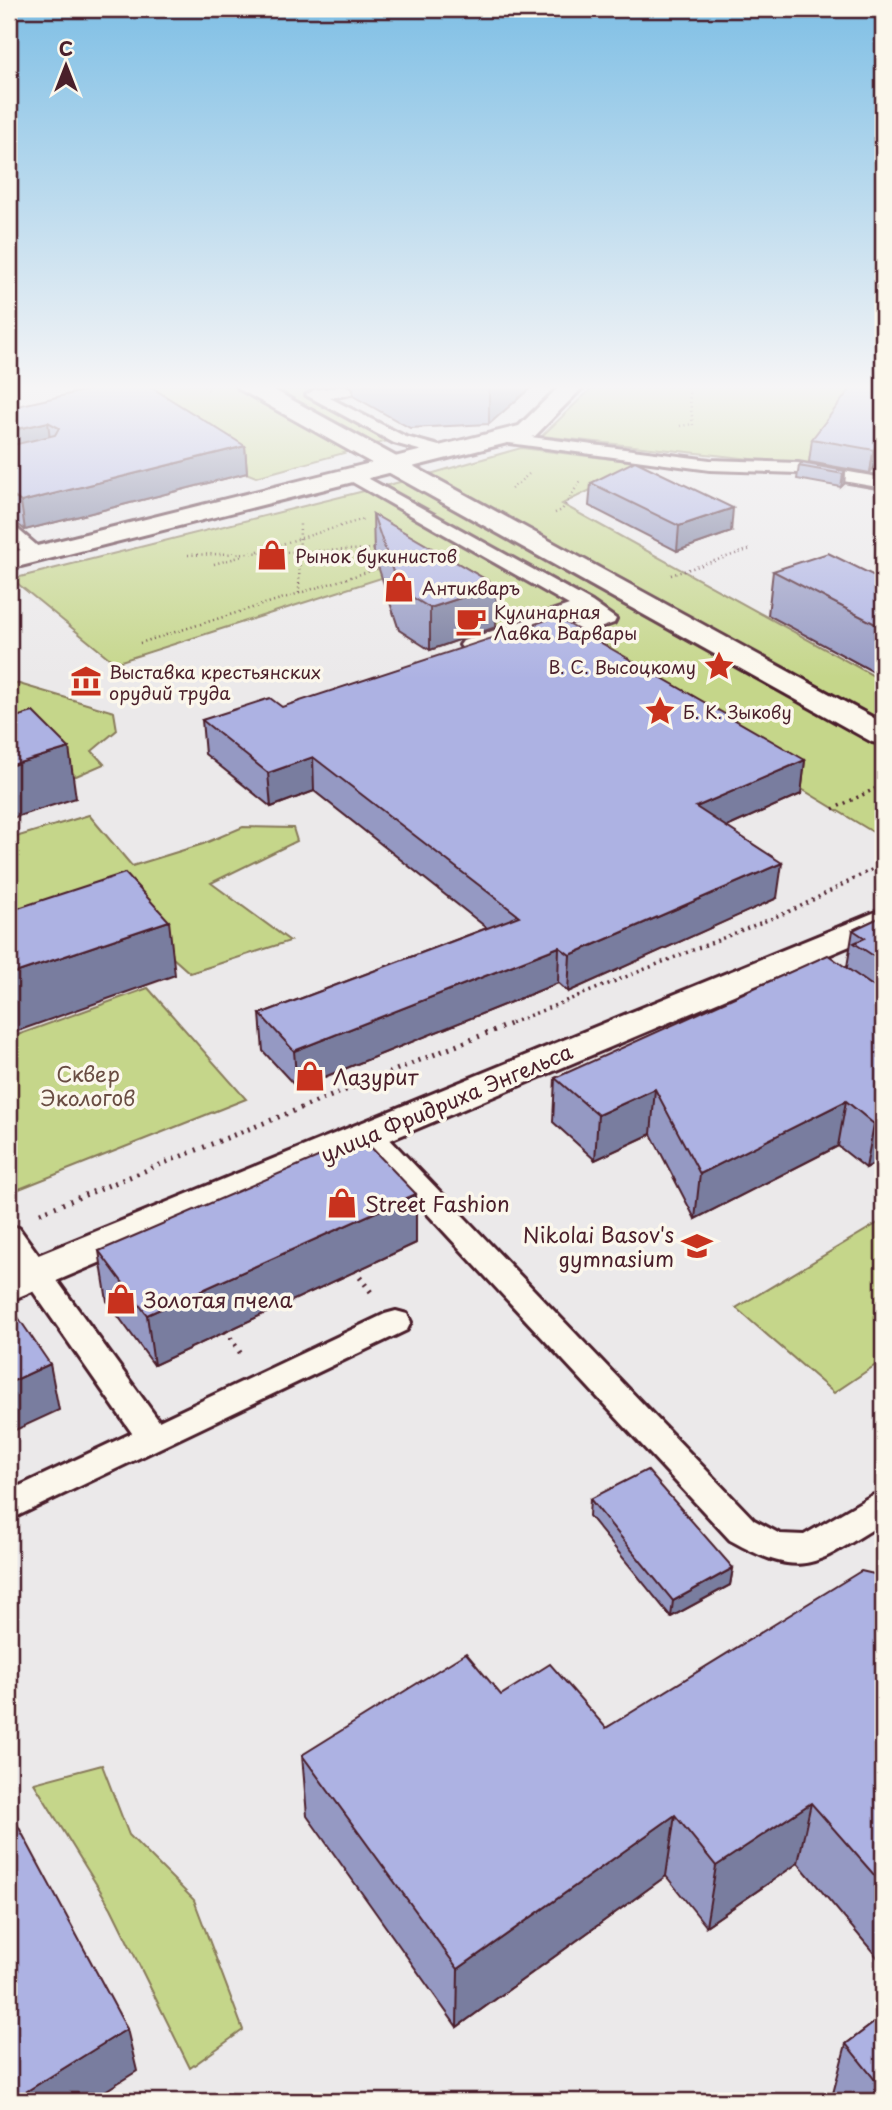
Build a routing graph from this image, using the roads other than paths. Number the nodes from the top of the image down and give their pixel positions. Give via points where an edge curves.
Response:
1 (323, 482) edge
2 (366, 482) edge
3 (424, 482) edge
4 (9, 531) edge
5 (36, 554) junction
6 (9, 561) edge
7 (585, 606) junction
8 (533, 645) edge
9 (454, 650) edge
10 (883, 735) edge
11 (883, 919) edge
12 (369, 1134) junction
13 (9, 1235) edge
14 (23, 1279) edge
15 (396, 1322) dead end
16 (153, 1438) junction
17 (9, 1506) edge
18 (883, 1506) edge

1 - 5 street
2 - 7 lane
3 - 10 street
4 - 5 lane
5 - 6 street
7 - 8 lane via 607,619
7 - 9 lane
11 - 12 street, улица Фридриха Энгельса via 799,967
12 - 14 street, улица Фридриха Энгельса
12 - 18 lane via 742,1530 775,1548 809,1550
13 - 14 lane
14 - 16 lane
15 - 16 lane
16 - 17 lane

